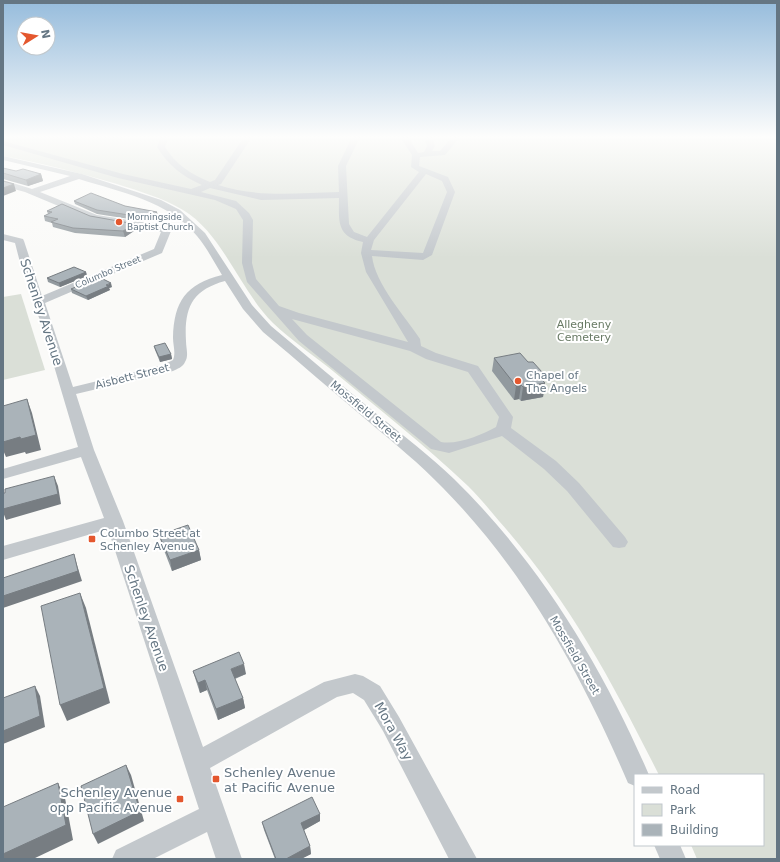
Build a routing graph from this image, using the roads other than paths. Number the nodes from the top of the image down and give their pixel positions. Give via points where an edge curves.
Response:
1 (75, 177) edge
2 (83, 177) edge
3 (126, 177) edge
4 (193, 177) edge
5 (221, 177) edge
6 (338, 177) edge
7 (419, 177) edge
8 (445, 177) edge
9 (3, 183) edge
10 (336, 184) junction
11 (212, 186) junction
12 (31, 192) junction
13 (192, 192) junction
14 (312, 195) junction
15 (342, 195) junction
16 (248, 196) junction
17 (233, 202) junction
18 (3, 237) edge
19 (369, 240) junction
20 (366, 253) junction
21 (228, 277) junction
22 (267, 300) junction
23 (39, 301) junction
24 (415, 348) junction
25 (68, 392) junction
26 (503, 429) junction
27 (86, 450) junction
28 (3, 474) edge
29 (114, 521) junction
30 (619, 542) dead end
31 (3, 553) edge
32 (196, 763) junction
33 (637, 774) edge
34 (214, 815) junction
35 (667, 846) edge
36 (125, 859) edge
37 (229, 859) edge
38 (464, 859) edge
39 (673, 859) edge

1 - 12 street
2 - 21 street, Mossfield Street via 158,202 176,212 202,235
3 - 13 street
4 - 11 street
5 - 11 street
6 - 10 street
7 - 19 street
8 - 20 street via 451,192 427,255 423,257
9 - 12 street
10 - 14 street
10 - 15 street
11 - 13 street
11 - 16 street
12 - 23 street, Columbo Street via 95,218 161,228 166,231 158,251
13 - 17 street
14 - 15 street
14 - 16 street via 275,198
15 - 19 street via 347,233
16 - 17 street
17 - 22 street via 245,213 248,220 247,263 251,280
18 - 23 street, Schenley Avenue via 18,241
19 - 20 street
20 - 24 street via 379,288 414,339
21 - 25 street, Aisbett Street via 205,284 189,296 178,332 181,357 177,363 168,368
21 - 33 street, Mossfield Street via 247,307 267,329 415,452 458,493 502,542 566,634 587,671
22 - 24 street via 295,316
22 - 26 street via 302,338 436,446 449,448 492,436
23 - 25 street, Schenley Avenue
24 - 26 street via 431,356 473,369 506,417
25 - 27 street, Schenley Avenue
26 - 30 street via 550,465 573,487
27 - 28 street
27 - 29 street, Schenley Avenue
29 - 31 street
29 - 32 street, Schenley Avenue
32 - 34 street, Schenley Avenue
32 - 38 street, Mora Way via 332,689 355,683 372,693
34 - 36 street
34 - 37 street, Schenley Avenue
35 - 39 street

